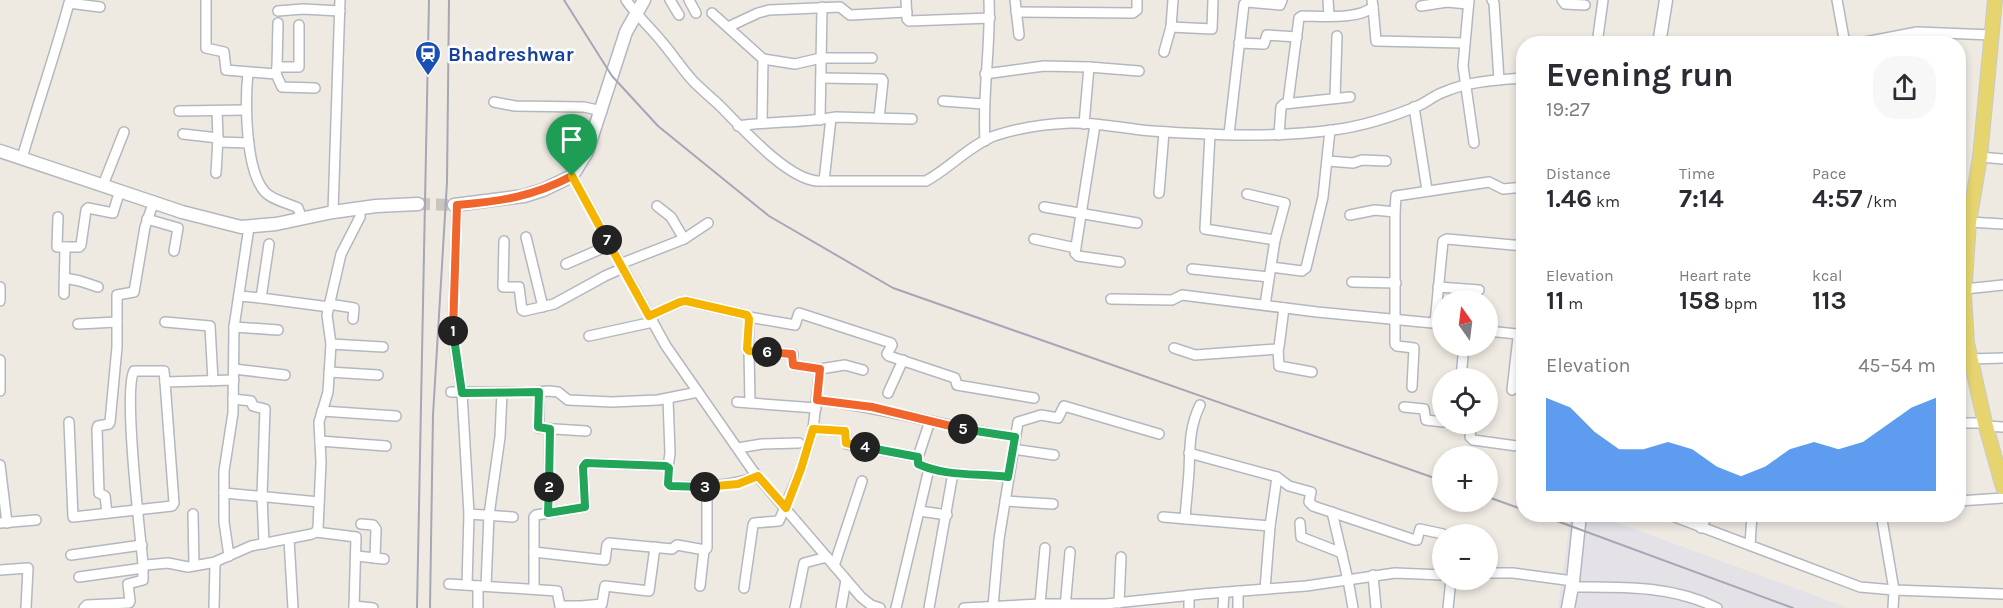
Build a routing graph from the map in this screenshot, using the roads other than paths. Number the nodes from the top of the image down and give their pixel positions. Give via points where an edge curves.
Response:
1 (206, 0) edge
2 (340, 0) edge
3 (626, 0) edge
4 (644, 0) edge
5 (670, 0) edge
6 (688, 0) edge
7 (906, 0) edge
8 (989, 0) edge
9 (1015, 0) edge
10 (1137, 0) edge
11 (1173, 0) edge
12 (1214, 0) edge
13 (1282, 0) edge
14 (1329, 0) edge
15 (1492, 0) edge
16 (1562, 0) edge
17 (1603, 0) edge
18 (1666, 0) edge
19 (1838, 0) edge
20 (1995, 0) edge
21 (70, 1) edge
22 (1257, 1) edge
23 (1469, 2) edge
24 (1373, 4) edge
25 (824, 5) edge
26 (1585, 5) dead end
27 (1421, 6) dead end
28 (99, 7) dead end
29 (278, 11) dead end
30 (340, 11) junction
31 (907, 12) junction
32 (1016, 12) junction
33 (696, 13) dead end
34 (712, 13) dead end
35 (635, 14) junction
36 (679, 15) dead end
37 (1329, 15) junction
38 (990, 18) junction
39 (278, 23) dead end
40 (299, 26) dead end
41 (728, 27) junction
42 (1171, 27) junction
43 (1996, 31) edge
44 (1018, 35) dead end
45 (1337, 36) dead end
46 (1598, 36) edge
47 (1660, 36) edge
48 (1844, 36) edge
49 (1896, 36) edge
50 (1297, 37) junction
51 (1239, 43) junction
52 (1464, 43) junction
53 (1164, 52) dead end
54 (821, 58) junction
55 (872, 58) dead end
56 (763, 59) junction
57 (1089, 67) junction
58 (277, 71) junction
59 (1139, 71) dead end
60 (248, 73) junction
61 (985, 74) junction
62 (821, 78) junction
63 (1516, 79) edge
64 (1499, 80) junction
65 (1465, 85) junction
66 (315, 88) dead end
67 (1350, 97) dead end
68 (1335, 99) junction
69 (943, 101) dead end
70 (494, 102) dead end
71 (1288, 102) junction
72 (983, 104) junction
73 (1414, 107) junction
74 (246, 110) junction
75 (179, 111) dead end
76 (217, 111) junction
77 (602, 111) junction
78 (831, 118) junction
79 (879, 118) junction
80 (912, 119) dead end
81 (820, 120) junction
82 (762, 123) junction
83 (1084, 124) junction
84 (1095, 125) junction
85 (738, 126) junction
86 (1330, 130) junction
87 (124, 132) dead end
88 (1164, 132) junction
89 (183, 134) dead end
90 (1210, 134) junction
91 (1229, 135) junction
92 (1279, 135) junction
93 (218, 140) junction
94 (985, 141) junction
95 (249, 143) junction
96 (1474, 143) dead end
97 (9, 154) edge
98 (1980, 157) junction
99 (2003, 159) edge
100 (1328, 161) junction
101 (1386, 161) dead end
102 (216, 172) dead end
103 (572, 176) junction
104 (824, 181) junction
105 (103, 184) junction
106 (1516, 188) edge
107 (120, 190) junction
108 (1427, 190) junction
109 (1159, 193) dead end
110 (1247, 194) dead end
111 (154, 201) junction
112 (418, 204) tunnel mouth
113 (456, 205) joint
114 (657, 206) dead end
115 (1044, 207) dead end
116 (360, 208) junction
117 (333, 212) junction
118 (1395, 212) junction
119 (1081, 214) junction
120 (1966, 214) edge
121 (1350, 215) dead end
122 (58, 217) dead end
123 (147, 219) junction
124 (302, 219) junction
125 (708, 223) dead end
126 (1137, 223) dead end
127 (2003, 224) edge
128 (249, 227) junction
129 (526, 237) dead end
130 (1034, 238) dead end
131 (684, 239) junction
132 (1275, 240) junction
133 (504, 241) dead end
134 (269, 244) dead end
135 (610, 245) junction
136 (1516, 245) edge
137 (66, 247) junction
138 (1076, 248) junction
139 (174, 251) dead end
140 (1120, 262) dead end
141 (566, 264) dead end
142 (622, 266) junction
143 (1192, 269) dead end
144 (1270, 272) junction
145 (65, 279) junction
146 (1352, 282) dead end
147 (1396, 283) junction
148 (2003, 285) edge
149 (0, 287) edge
150 (98, 287) dead end
151 (1438, 287) junction
152 (1438, 290) edge
153 (1479, 290) dead end
154 (1966, 293) edge
155 (64, 294) dead end
156 (239, 296) junction
157 (261, 298) junction
158 (1111, 299) dead end
159 (0, 301) edge
160 (1266, 305) junction
161 (329, 306) junction
162 (543, 307) junction
163 (1284, 308) junction
164 (749, 317) junction
165 (353, 319) dead end
166 (651, 319) junction
167 (1396, 319) junction
168 (117, 322) junction
169 (165, 322) dead end
170 (1432, 322) edge
171 (78, 324) dead end
172 (234, 327) junction
173 (278, 330) dead end
174 (1498, 332) edge
175 (1966, 333) edge
176 (1516, 334) edge
177 (589, 336) dead end
178 (331, 344) junction
179 (383, 346) dead end
180 (1174, 348) dead end
181 (1278, 348) junction
182 (749, 351) junction
183 (1516, 355) edge
184 (2003, 358) edge
185 (1970, 359) junction
186 (0, 360) edge
187 (903, 360) junction
188 (234, 369) junction
189 (820, 369) junction
190 (863, 370) dead end
191 (330, 372) junction
192 (1312, 372) dead end
193 (285, 375) dead end
194 (378, 375) dead end
195 (234, 380) junction
196 (213, 381) junction
197 (165, 382) junction
198 (1412, 387) dead end
199 (1512, 390) dead end
200 (0, 391) edge
201 (451, 392) dead end
202 (539, 392) junction
203 (698, 392) junction
204 (462, 393) junction
205 (501, 393) junction
206 (888, 393) dead end
207 (1034, 398) dead end
208 (233, 399) junction
209 (668, 399) junction
210 (737, 402) dead end
211 (750, 403) junction
212 (817, 404) junction
213 (1200, 405) dead end
214 (1404, 407) dead end
215 (322, 411) junction
216 (396, 416) dead end
217 (930, 421) junction
218 (1432, 421) edge
219 (69, 422) dead end
220 (1966, 424) edge
221 (1985, 425) junction
222 (2003, 427) edge
223 (550, 429) junction
224 (813, 429) junction
225 (586, 431) dead end
226 (1159, 434) dead end
227 (1470, 434) edge
228 (1015, 437) junction
229 (320, 441) junction
230 (799, 443) dead end
231 (386, 446) dead end
232 (1516, 446) edge
233 (738, 448) junction
234 (1013, 449) junction
235 (1189, 453) junction
236 (1054, 455) dead end
237 (918, 457) junction
238 (0, 465) edge
239 (668, 467) junction
240 (929, 469) junction
241 (953, 473) junction
242 (758, 476) junction
243 (1008, 477) junction
244 (1277, 477) junction
245 (862, 481) dead end
246 (707, 487) junction
247 (2003, 487) edge
248 (224, 493) junction
249 (262, 496) junction
250 (2003, 498) edge
251 (319, 501) junction
252 (1005, 501) junction
253 (1966, 501) edge
254 (1053, 504) dead end
255 (786, 508) junction
256 (139, 509) junction
257 (920, 511) junction
258 (1332, 512) junction
259 (107, 513) junction
260 (548, 513) junction
261 (193, 514) dead end
262 (469, 514) junction
263 (489, 515) junction
264 (946, 515) junction
265 (513, 517) dead end
266 (1163, 517) dead end
267 (1185, 519) junction
268 (36, 520) dead end
269 (1579, 522) edge
270 (1686, 522) edge
271 (1704, 522) edge
272 (1751, 522) edge
273 (1882, 522) edge
274 (3, 523) edge
275 (1300, 523) dead end
276 (361, 524) dead end
277 (1270, 526) junction
278 (1701, 528) junction
279 (1432, 531) edge
280 (316, 532) junction
281 (289, 539) junction
282 (264, 544) junction
283 (1750, 544) junction
284 (142, 545) junction
285 (655, 547) junction
286 (1045, 548) dead end
287 (704, 550) junction
288 (534, 552) junction
289 (1070, 552) dead end
290 (1342, 553) junction
291 (71, 555) dead end
292 (229, 556) junction
293 (357, 556) junction
294 (826, 557) junction
295 (1121, 557) dead end
296 (216, 562) junction
297 (144, 566) junction
298 (194, 566) junction
299 (834, 566) junction
300 (0, 570) edge
301 (1498, 573) edge
302 (1373, 575) junction
303 (1432, 575) edge
304 (79, 577) dead end
305 (846, 580) junction
306 (1348, 580) junction
307 (449, 584) dead end
308 (1572, 584) junction
309 (467, 585) junction
310 (482, 586) junction
311 (700, 586) dead end
312 (744, 588) dead end
313 (534, 589) junction
314 (1264, 589) junction
315 (1450, 590) edge
316 (1894, 590) junction
317 (1238, 591) junction
318 (1224, 592) junction
319 (2003, 594) edge
320 (1189, 595) junction
321 (1119, 603) junction
322 (1040, 604) junction
323 (1133, 604) edge
324 (993, 606) junction
325 (1065, 606) edge
326 (354, 607) edge
327 (874, 607) edge
328 (26, 608) edge
329 (84, 608) edge
330 (214, 608) edge
331 (293, 608) edge
332 (373, 608) edge
333 (478, 608) edge
334 (795, 608) edge
335 (842, 608) edge
336 (896, 608) edge
337 (929, 608) edge
338 (964, 608) edge
339 (978, 608) edge
340 (1189, 608) edge
341 (1223, 608) edge
342 (1238, 608) edge
343 (1353, 608) edge
344 (1376, 608) edge
345 (1448, 608) edge
346 (1568, 608) edge
347 (1718, 608) edge
348 (1893, 608) edge

1 - 60 street via 207,48 224,52 226,70
2 - 30 street
3 - 35 street
4 - 35 street
5 - 36 street
6 - 33 street
7 - 31 street
8 - 38 street
9 - 32 street
10 - 32 street via 1133,13
11 - 42 street
12 - 42 street via 1212,29
13 - 22 street via 1280,5
14 - 37 street
15 - 64 street
16 - 26 street via 1565,4
17 - 46 street
18 - 47 street
19 - 48 street
20 - 43 main road
21 - 28 street
21 - 97 street via 37,105
22 - 51 street via 1244,4
23 - 27 street
23 - 52 street
24 - 37 street via 1367,11
24 - 52 street via 1376,41
25 - 31 street via 840,7 850,15
25 - 41 street via 769,10
25 - 54 street
29 - 30 street
30 - 117 street
31 - 38 street via 909,21
32 - 44 street
34 - 41 street
35 - 77 street
35 - 85 street
37 - 50 street via 1300,16
38 - 61 street
39 - 58 street
40 - 58 street via 299,68
41 - 56 street
42 - 53 street
43 - 49 street
43 - 98 main road
45 - 68 street
50 - 51 street via 1267,35 1264,44
50 - 71 street
51 - 91 street
52 - 65 street
54 - 55 street
54 - 56 street via 795,64
54 - 62 street
56 - 82 street
57 - 59 street
57 - 61 street via 1044,66
57 - 83 street
58 - 60 street
58 - 66 street via 282,87
60 - 74 street
61 - 72 street
62 - 79 street via 882,79
62 - 81 street
63 - 64 street
64 - 65 street
65 - 73 street
65 - 96 street
67 - 68 street
68 - 71 street
69 - 72 street
70 - 77 street
71 - 92 street via 1281,107
72 - 94 street
73 - 86 street via 1378,122
73 - 108 street
74 - 76 street
74 - 95 street
75 - 76 street
76 - 93 street
77 - 103 street via 587,152
78 - 79 street
78 - 81 street
78 - 104 street
79 - 80 street
81 - 82 street
82 - 85 street
83 - 84 street
83 - 94 street via 1041,126
84 - 88 street
84 - 119 street
85 - 104 street via 785,167 806,179
86 - 92 street
86 - 100 street
87 - 105 street
88 - 90 street
88 - 109 street
89 - 93 street
90 - 91 street
90 - 132 street via 1205,229
91 - 92 street
93 - 95 street
93 - 102 street
94 - 104 street via 926,181
95 - 124 street via 261,187 269,195 298,208
97 - 105 street
98 - 99 street
98 - 120 main road
100 - 101 street
100 - 144 street via 1306,268
103 - 113 street via 524,196
103 - 135 street
105 - 107 street
106 - 108 street via 1503,189 1489,182
107 - 111 street
107 - 137 street via 113,213 86,210 81,245
108 - 118 street via 1396,196
110 - 132 street via 1285,203
111 - 123 street
111 - 128 street
112 - 116 street
113 - 204 street via 453,329
114 - 131 street via 671,218
115 - 119 street
116 - 117 street
116 - 161 street via 360,217 341,254
117 - 124 street
118 - 121 street via 1375,210
118 - 147 street
119 - 126 street
119 - 138 street
120 - 127 street
122 - 137 street via 57,246
123 - 139 street via 178,229
123 - 168 street via 134,292 117,295
124 - 128 street
125 - 131 street
128 - 156 street
129 - 162 street
130 - 138 street
131 - 142 street
132 - 144 street
133 - 162 street via 503,287 519,287 523,310
134 - 157 street
135 - 141 street
135 - 142 street
136 - 151 street via 1445,240
137 - 145 street
138 - 140 street via 1078,256
142 - 162 street
142 - 166 street
143 - 144 street
144 - 160 street
145 - 150 street
145 - 155 street
146 - 147 street
147 - 167 street
148 - 154 street
149 - 159 street
151 - 152 street
151 - 153 street
156 - 157 street
156 - 172 street
157 - 161 street
158 - 160 street via 1172,300 1182,295
160 - 163 street
161 - 165 street via 354,309
161 - 178 street
163 - 167 street
163 - 181 street
164 - 166 street via 686,301
164 - 182 street
164 - 187 street via 795,325 800,313 891,343 888,355
166 - 177 street
166 - 203 street
167 - 170 street
167 - 198 street via 1395,345 1414,348
168 - 171 street
168 - 259 street via 111,422 97,429 99,493 106,497
169 - 196 street via 210,326
172 - 173 street
172 - 188 street
174 - 176 street
175 - 185 main road
178 - 179 street
178 - 191 street
180 - 181 street via 1195,355
181 - 192 street via 1279,366
182 - 189 street via 792,354 793,365
182 - 211 street
183 - 199 street
184 - 185 street
185 - 221 main road
186 - 200 street
187 - 206 street
187 - 207 street via 955,378 957,386
188 - 193 street
188 - 195 street
189 - 190 street via 845,365
189 - 212 street
191 - 194 street
191 - 215 street
195 - 196 street
195 - 208 street
196 - 197 street
197 - 256 street via 174,503
197 - 256 street via 164,371 132,374 132,435
201 - 204 street
202 - 205 street
202 - 209 street via 555,391 568,400
202 - 223 street via 538,427
203 - 209 street
203 - 233 street
204 - 205 street
204 - 262 street
205 - 263 street via 500,437
208 - 248 street
208 - 249 street via 252,401 253,406 265,409
209 - 239 street
210 - 211 street
211 - 212 street
212 - 217 street via 872,407
212 - 224 street
213 - 235 street via 1191,427
214 - 218 street via 1424,409 1426,420
215 - 216 street
215 - 229 street
217 - 228 street
217 - 237 street
219 - 259 street via 72,516
220 - 221 street
221 - 222 street
221 - 247 main road
223 - 225 street
223 - 260 street
224 - 237 street via 845,431 847,444
224 - 255 street
226 - 228 street via 1063,406 1058,418 1041,415 1019,422
227 - 232 street via 1473,440
228 - 234 street
229 - 231 street
229 - 251 street
230 - 233 street
233 - 242 street
234 - 236 street
234 - 243 street
235 - 244 street
235 - 267 street
237 - 240 street via 918,464
238 - 274 street
239 - 246 street via 670,486
239 - 260 street via 586,463 585,507
240 - 241 street
240 - 257 street
241 - 243 street
241 - 264 street
242 - 246 street via 738,484
242 - 255 street
243 - 252 street
244 - 258 street via 1289,486 1310,492 1310,504
244 - 277 street
245 - 299 street
246 - 287 street
248 - 249 street
248 - 292 street
249 - 251 street
249 - 282 street
250 - 253 street
251 - 280 street
252 - 254 street
252 - 324 street
255 - 294 street
255 - 312 street via 778,522 754,522
256 - 259 street
256 - 284 street
257 - 264 street
257 - 336 street
258 - 279 street via 1415,540 1419,530
258 - 290 street
260 - 288 street via 534,517
261 - 298 street
262 - 263 street
262 - 309 street
263 - 265 street
263 - 310 street
264 - 337 street
266 - 267 street
267 - 277 street
268 - 274 street
269 - 308 street
270 - 278 street
271 - 278 street
272 - 283 street
273 - 316 street
275 - 290 street via 1301,537
276 - 293 street via 376,529 380,559
277 - 314 street
278 - 283 street
280 - 281 street
280 - 293 street via 354,536
281 - 282 street
281 - 331 street
282 - 292 street
283 - 316 street via 1850,584
284 - 291 street
284 - 297 street
285 - 287 street via 672,549 677,545
285 - 288 street via 608,543 605,560
285 - 313 street via 650,591 605,586 603,604 581,606 558,605 558,592
286 - 322 street
287 - 311 street
288 - 313 street
289 - 325 street
290 - 306 street
292 - 296 street
293 - 326 street
294 - 299 street
294 - 334 street via 804,563
295 - 321 street
296 - 298 street
296 - 330 street
297 - 298 street
297 - 304 street
297 - 329 street via 144,579 128,584 129,603
299 - 305 street
300 - 328 street via 28,568
301 - 308 street
302 - 303 street
302 - 306 street
302 - 344 street
305 - 327 street
305 - 335 street
306 - 314 street
306 - 343 street
307 - 309 street
308 - 346 street
308 - 347 street via 1667,591
309 - 310 street
310 - 313 street
310 - 333 street
314 - 317 street
315 - 345 street
316 - 319 street
316 - 348 street
317 - 318 street
317 - 342 street
318 - 320 street
318 - 341 street
320 - 323 street
320 - 340 street
321 - 323 street
321 - 325 street
322 - 324 street
322 - 325 street
324 - 339 street
326 - 332 street
338 - 339 street

